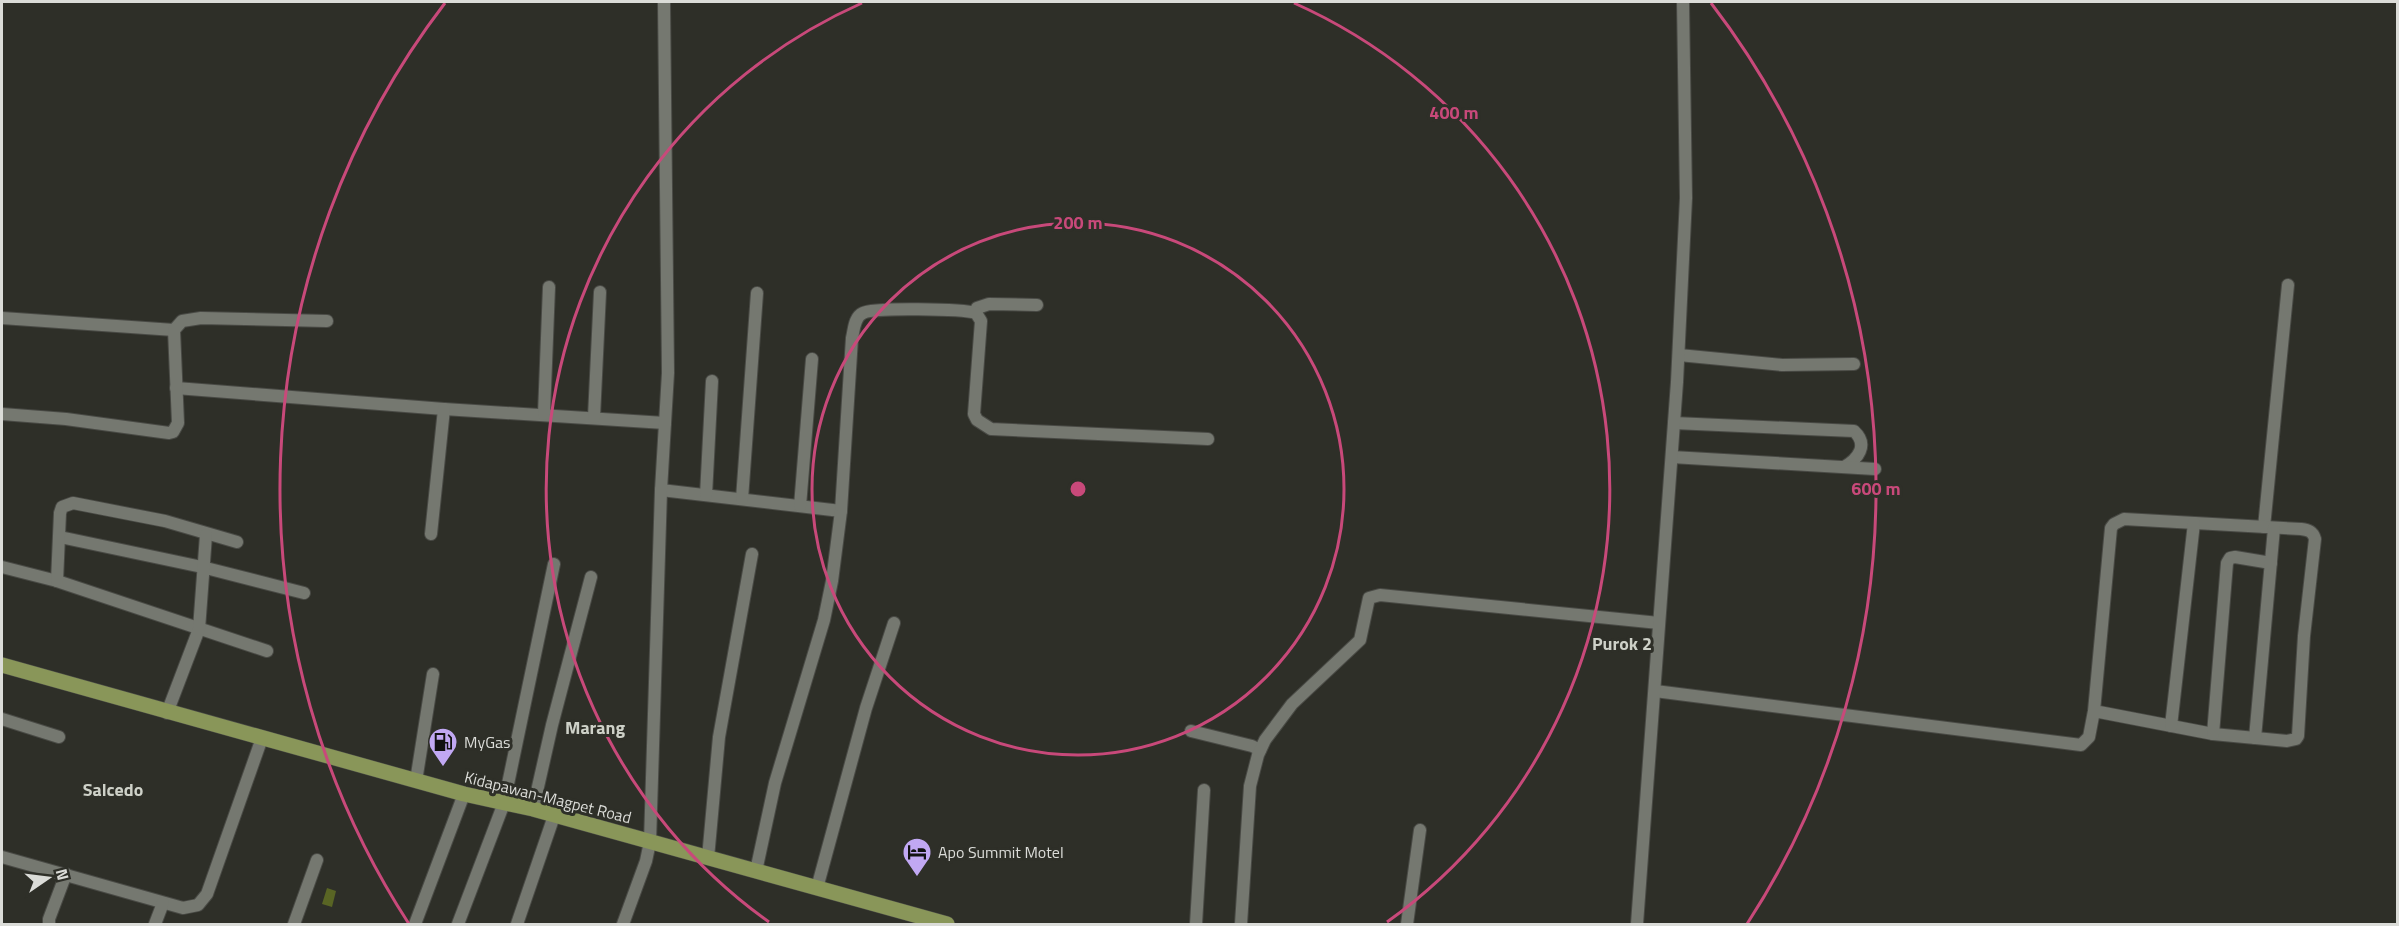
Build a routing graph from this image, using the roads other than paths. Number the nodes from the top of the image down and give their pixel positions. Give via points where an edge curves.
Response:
1 (664, 2) edge
2 (1683, 2) edge
3 (2288, 285) dead end
4 (549, 287) dead end
5 (600, 292) dead end
6 (757, 293) dead end
7 (1037, 304) dead end
8 (976, 313) junction
9 (2, 318) edge
10 (327, 321) dead end
11 (174, 330) junction
12 (1679, 355) junction
13 (812, 359) dead end
14 (1854, 364) dead end
15 (712, 381) dead end
16 (176, 388) junction
17 (444, 409) junction
18 (2, 414) edge
19 (544, 414) junction
20 (594, 417) junction
21 (665, 423) junction
22 (1674, 423) junction
23 (1208, 439) dead end
24 (1672, 457) junction
25 (1844, 467) junction
26 (1875, 469) dead end
27 (661, 490) junction
28 (706, 495) junction
29 (742, 499) junction
30 (800, 506) junction
31 (841, 511) junction
32 (2194, 523) junction
33 (2269, 527) junction
34 (431, 534) dead end
35 (206, 535) junction
36 (60, 537) junction
37 (237, 542) dead end
38 (752, 554) dead end
39 (2271, 563) junction
40 (554, 564) dead end
41 (2, 567) edge
42 (202, 567) junction
43 (591, 577) dead end
44 (57, 581) junction
45 (304, 593) dead end
46 (894, 623) dead end
47 (1659, 623) junction
48 (199, 629) junction
49 (267, 651) dead end
50 (2, 665) edge
51 (433, 674) dead end
52 (1655, 691) junction
53 (2094, 711) junction
54 (167, 713) junction
55 (2, 719) edge
56 (2171, 726) junction
57 (1191, 731) dead end
58 (2213, 734) junction
59 (59, 737) dead end
60 (262, 738) junction
61 (2255, 738) junction
62 (1260, 750) junction
63 (416, 781) junction
64 (1204, 790) dead end
65 (464, 794) junction
66 (504, 803) junction
67 (533, 809) junction
68 (554, 816) junction
69 (1420, 830) dead end
70 (650, 842) junction
71 (2, 857) edge
72 (708, 858) junction
73 (318, 860) dead end
74 (756, 871) junction
75 (66, 874) junction
76 (817, 888) junction
77 (163, 903) junction
78 (49, 924) edge
79 (155, 924) edge
80 (294, 924) edge
81 (415, 924) edge
82 (458, 924) edge
83 (517, 924) edge
84 (623, 924) edge
85 (947, 924) edge
86 (1196, 924) edge
87 (1241, 924) edge
88 (1407, 924) edge
89 (1637, 924) edge

1 - 21 street via 668,361
2 - 12 street via 1686,198
3 - 33 street
4 - 19 street
5 - 20 street
6 - 29 street
7 - 8 street via 990,303 977,308
8 - 23 street via 981,321 973,408 982,425 991,429
8 - 31 street via 882,310 862,313 857,319 852,338
9 - 11 street
10 - 11 street via 201,318 182,321
11 - 16 street
12 - 14 street via 1782,365
12 - 22 street
13 - 30 street
15 - 28 street
16 - 17 street
16 - 18 street via 178,423 169,433
17 - 19 street
17 - 34 street
19 - 20 street
20 - 21 street
21 - 27 street
22 - 24 street
22 - 25 street via 1854,431 1861,441 1861,450
24 - 25 street
24 - 47 street
25 - 26 street
27 - 28 street
27 - 70 street
28 - 29 street
29 - 30 street
30 - 31 street
31 - 74 street via 824,620 776,783
32 - 33 street
32 - 53 street via 2124,519 2111,528
32 - 56 street
33 - 39 street
33 - 61 street via 2311,531 2315,539 2298,736 2292,741
35 - 36 street via 165,521 73,503 62,507
35 - 37 street
35 - 42 street
36 - 42 street
36 - 44 street
38 - 72 street via 719,737
39 - 58 street via 2235,557 2228,563
39 - 61 street
40 - 66 street
41 - 44 street
42 - 45 street
42 - 48 street
43 - 67 street
44 - 48 street
46 - 76 street via 866,708
47 - 52 street
47 - 62 street via 1374,596 1366,603 1360,640 1292,704
48 - 49 street
48 - 54 street
50 - 54 main road, Kidapawan-Magpet Road
51 - 63 street
52 - 53 street via 2076,745 2089,737
52 - 89 street
53 - 56 street
54 - 60 main road, Kidapawan-Magpet Road
55 - 59 street
56 - 58 street
57 - 62 street
58 - 61 street
60 - 63 main road, Kidapawan-Magpet Road
60 - 77 street via 204,900 183,908
62 - 87 street via 1250,786
63 - 65 main road, Kidapawan-Magpet Road
64 - 86 street
65 - 66 main road, Kidapawan-Magpet Road
65 - 81 street
66 - 67 main road, Kidapawan-Magpet Road
66 - 82 street
67 - 68 main road, Kidapawan-Magpet Road
68 - 70 main road, Kidapawan-Magpet Road
68 - 83 street
69 - 88 street
70 - 72 main road, Kidapawan-Magpet Road
70 - 84 street
71 - 75 street
72 - 74 main road, Kidapawan-Magpet Road
73 - 80 street
74 - 76 main road, Kidapawan-Magpet Road
75 - 77 street
75 - 78 street
76 - 85 main road, Kidapawan-Magpet Road
77 - 79 street

